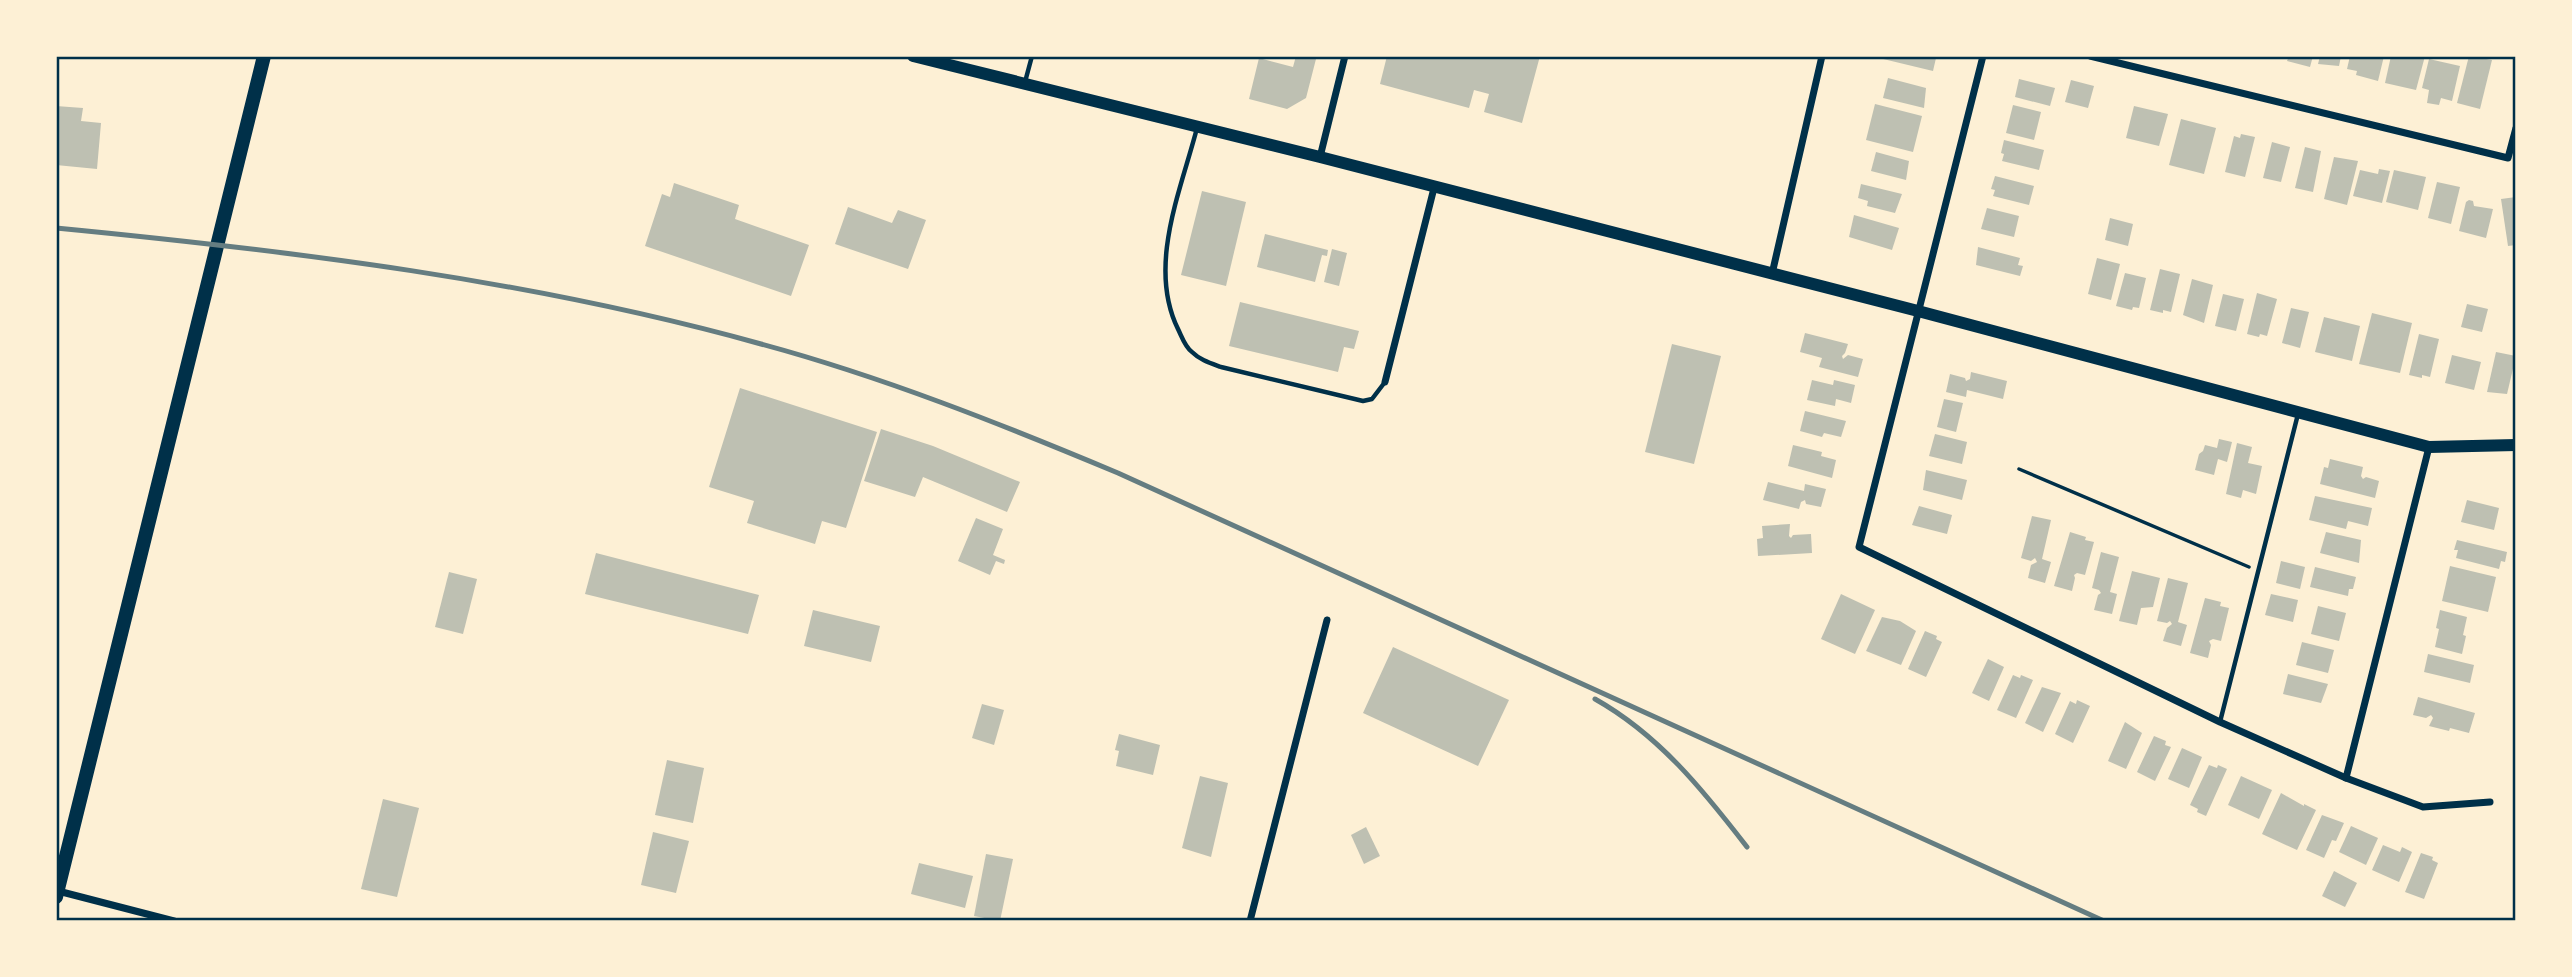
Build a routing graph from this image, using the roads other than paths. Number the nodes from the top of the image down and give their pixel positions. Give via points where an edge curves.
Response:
1 (264, 56) edge
2 (913, 56) edge
3 (1032, 56) edge
4 (1345, 56) edge
5 (1822, 56) edge
6 (1983, 56) edge
7 (2090, 56) edge
8 (1025, 84) junction
9 (1197, 127) junction
10 (2516, 128) edge
11 (1320, 158) junction
12 (1433, 188) junction
13 (1772, 274) junction
14 (1917, 311) junction
15 (1385, 382) joint
16 (2298, 411) junction
17 (2516, 445) edge
18 (2429, 447) junction
19 (1327, 620) dead end
20 (2220, 722) junction
21 (2346, 778) junction
22 (2490, 802) dead end
23 (57, 894) edge
24 (174, 921) edge
25 (1250, 921) edge

1 - 23 main road
2 - 8 street
3 - 8 lane
4 - 11 street
5 - 13 street
6 - 14 street
7 - 10 street via 2508,158
8 - 9 street
9 - 11 street
9 - 15 lane via 1165,267 1169,303 1189,350 1221,367 1363,401 1372,399
11 - 12 street
12 - 13 street
12 - 15 street
13 - 14 street
14 - 16 street
14 - 20 street via 1859,547
16 - 18 street
16 - 20 lane
17 - 18 street
18 - 21 street
19 - 25 street
20 - 21 street
21 - 22 street via 2423,807
23 - 24 street

